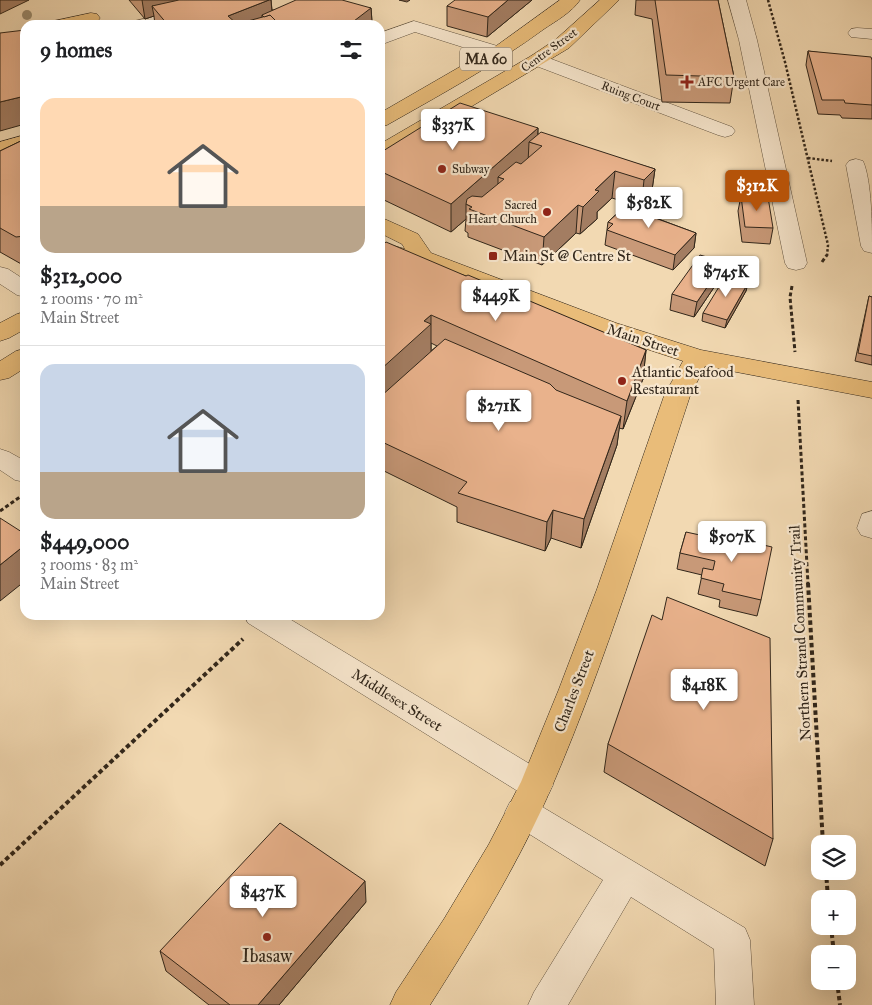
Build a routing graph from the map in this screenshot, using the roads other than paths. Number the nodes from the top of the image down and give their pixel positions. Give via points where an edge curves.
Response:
1 (571, 0) edge
2 (610, 0) edge
3 (737, 0) edge
4 (244, 1) edge
5 (89, 16) edge
6 (76, 20) edge
7 (162, 20) edge
8 (385, 37) edge
9 (497, 52) junction
10 (538, 60) junction
11 (385, 118) edge
12 (725, 131) dead end
13 (20, 142) edge
14 (0, 148) edge
15 (385, 150) edge
16 (856, 165) dead end
17 (385, 226) edge
18 (872, 246) edge
19 (385, 251) edge
20 (423, 258) junction
21 (796, 263) dead end
22 (20, 322) edge
23 (0, 333) edge
24 (696, 357) junction
25 (20, 360) edge
26 (0, 372) edge
27 (872, 390) edge
28 (266, 620) edge
29 (529, 799) junction
30 (625, 875) junction
31 (410, 1005) edge
32 (547, 1005) edge
33 (735, 1005) edge

1 - 9 main road, Centre Street / MA 60
2 - 10 main road, Centre Street / MA 60 via 562,44
3 - 21 street
4 - 7 street
5 - 6 main road
8 - 9 street via 414,26
9 - 11 main road, Centre Street / MA 60
10 - 12 street, Ruing Court
10 - 15 main road, Centre Street / MA 60
13 - 14 main road
16 - 18 street
17 - 20 main road via 410,239
19 - 20 main road, Main Street
20 - 24 main road, Main Street via 607,328
22 - 23 main road
24 - 27 main road, Main Street
24 - 29 main road, Charles Street via 677,396 575,689
25 - 26 main road
28 - 29 street, Middlesex Street
29 - 30 street, Middlesex Street
29 - 31 main road, Charles Street via 501,855
30 - 32 street
30 - 33 street, Middlesex Street via 732,940

